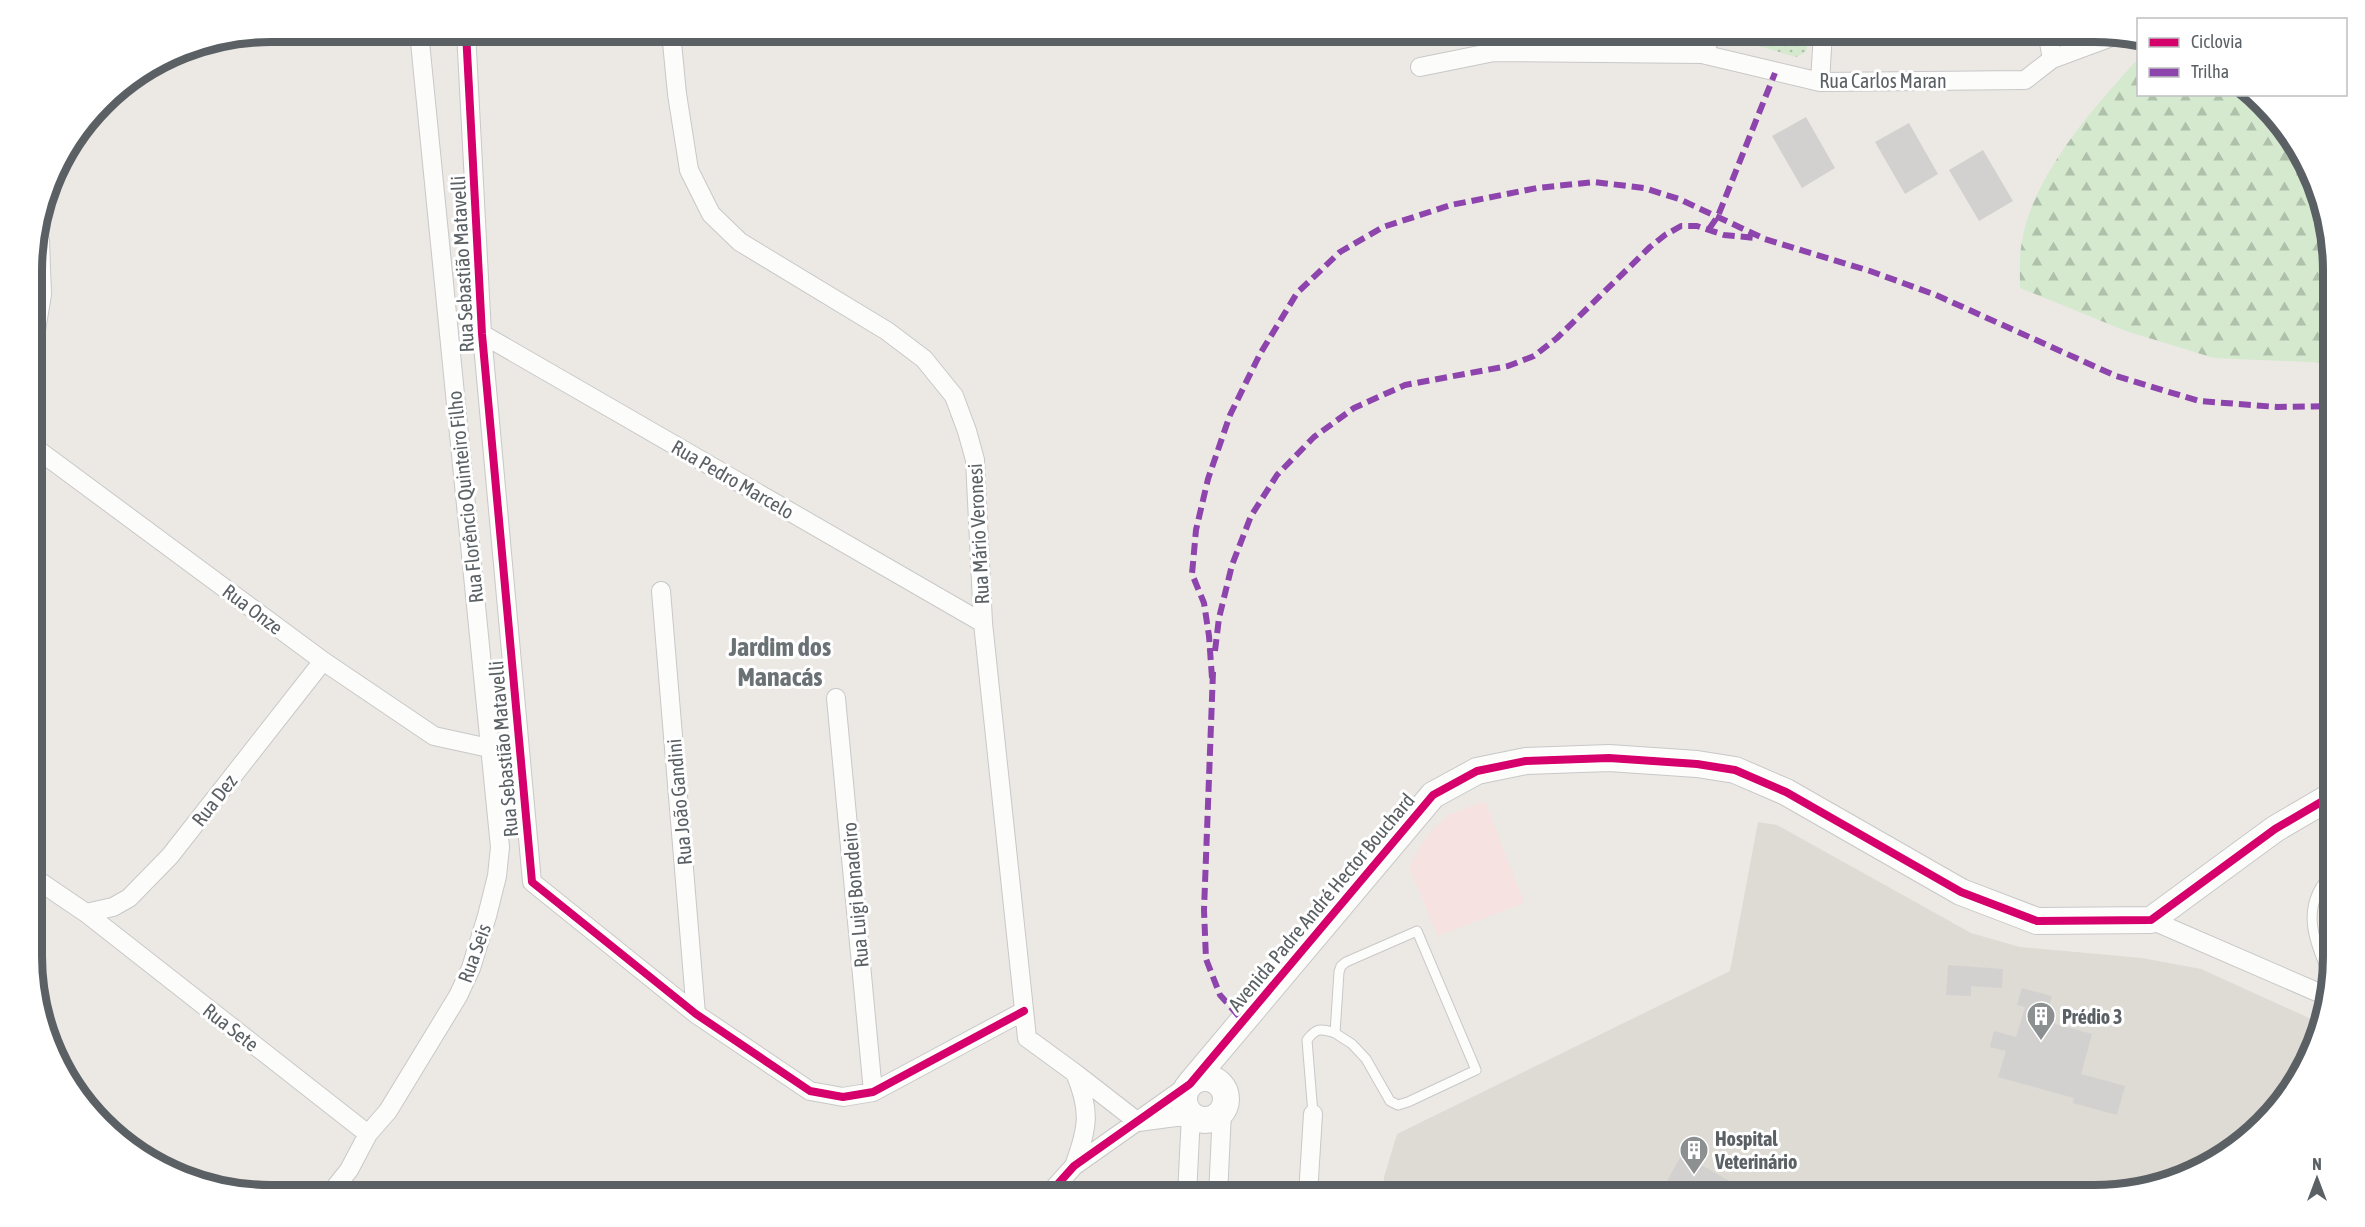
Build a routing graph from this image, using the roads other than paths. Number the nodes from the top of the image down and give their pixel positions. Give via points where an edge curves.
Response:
1 (420, 42) edge
2 (467, 42) edge
3 (672, 42) edge
4 (1496, 42) edge
5 (1709, 42) edge
6 (1822, 42) edge
7 (2049, 42) edge
8 (2098, 42) edge
9 (1494, 52) junction
10 (1702, 54) junction
11 (2052, 59) junction
12 (1420, 67) dead end
13 (1820, 82) junction
14 (482, 334) junction
15 (42, 453) edge
16 (661, 591) dead end
17 (983, 623) junction
18 (323, 662) junction
19 (836, 699) dead end
20 (489, 748) junction
21 (2323, 801) edge
22 (42, 883) edge
23 (2323, 885) edge
24 (86, 914) junction
25 (2151, 920) junction
26 (2323, 961) edge
27 (2320, 993) edge
28 (1024, 1011) junction
29 (696, 1014) junction
30 (1335, 1033) junction
31 (1227, 1040) junction
32 (1075, 1073) junction
33 (1190, 1084) junction
34 (1222, 1085) junction
35 (873, 1092) junction
36 (1222, 1112) junction
37 (1191, 1114) junction
38 (1313, 1114) joint
39 (1138, 1122) junction
40 (368, 1134) junction
41 (1074, 1166) junction
42 (337, 1185) edge
43 (1057, 1185) edge
44 (1187, 1185) edge
45 (1218, 1185) edge
46 (1309, 1185) edge

1 - 20 street, Rua Florêncio Quinteiro Filho
2 - 14 street, Rua Sebastião Matavelli
3 - 17 street, Rua Mário Veronesi via 689,170 711,214 740,242 887,331 924,359 954,396 975,460
4 - 9 street
5 - 10 street
6 - 13 street
7 - 11 street
8 - 11 street, Rua Carlos Maran
9 - 10 street, Rua Carlos Maran
9 - 12 street, Rua Carlos Maran
10 - 13 street, Rua Carlos Maran
11 - 13 street, Rua Carlos Maran via 2025,80
14 - 17 street, Rua Pedro Marcelo
14 - 29 street, Rua Sebastião Matavelli via 532,882
15 - 18 street, Rua Onze
16 - 29 street, Rua João Gandini
17 - 28 street, Rua Mário Veronesi
18 - 20 street, Rua Onze via 434,736
18 - 24 street, Rua Dez via 170,856 129,898
19 - 35 street, Rua Luigi Bonadeiro
20 - 40 street, Rua Seis via 500,847 497,876 480,941 458,996 388,1111
21 - 25 street via 2275,829
22 - 24 street, Rua Sete
23 - 26 lane via 2312,910 2314,939
24 - 40 street, Rua Sete
25 - 27 street
25 - 31 street, Avenida Padre André Hector Bouchard via 2037,921 1961,892 1786,792 1734,770 1609,758 1526,761 1477,771 1433,795
28 - 32 street, Rua Mário Veronesi via 1028,1038
28 - 35 street, Rua Sebastião Matavelli
29 - 35 street, Rua Sebastião Matavelli via 810,1091 843,1097
30 - 30 lane via 1366,1059 1390,1101 1398,1105 1476,1070 1417,932 1341,966
30 - 38 lane via 1323,1028 1313,1031 1307,1040
31 - 33 street, Avenida Padre André Hector Bouchard
31 - 34 street
32 - 39 street, Rua Mário Veronesi
32 - 41 street via 1086,1114 1084,1138
33 - 34 street via 1210,1078
33 - 37 street via 1184,1103
33 - 39 street
34 - 36 street via 1227,1099
36 - 37 street via 1210,1119
36 - 45 street
37 - 39 street
37 - 44 street
38 - 46 street
39 - 41 street
40 - 42 street
41 - 43 street

